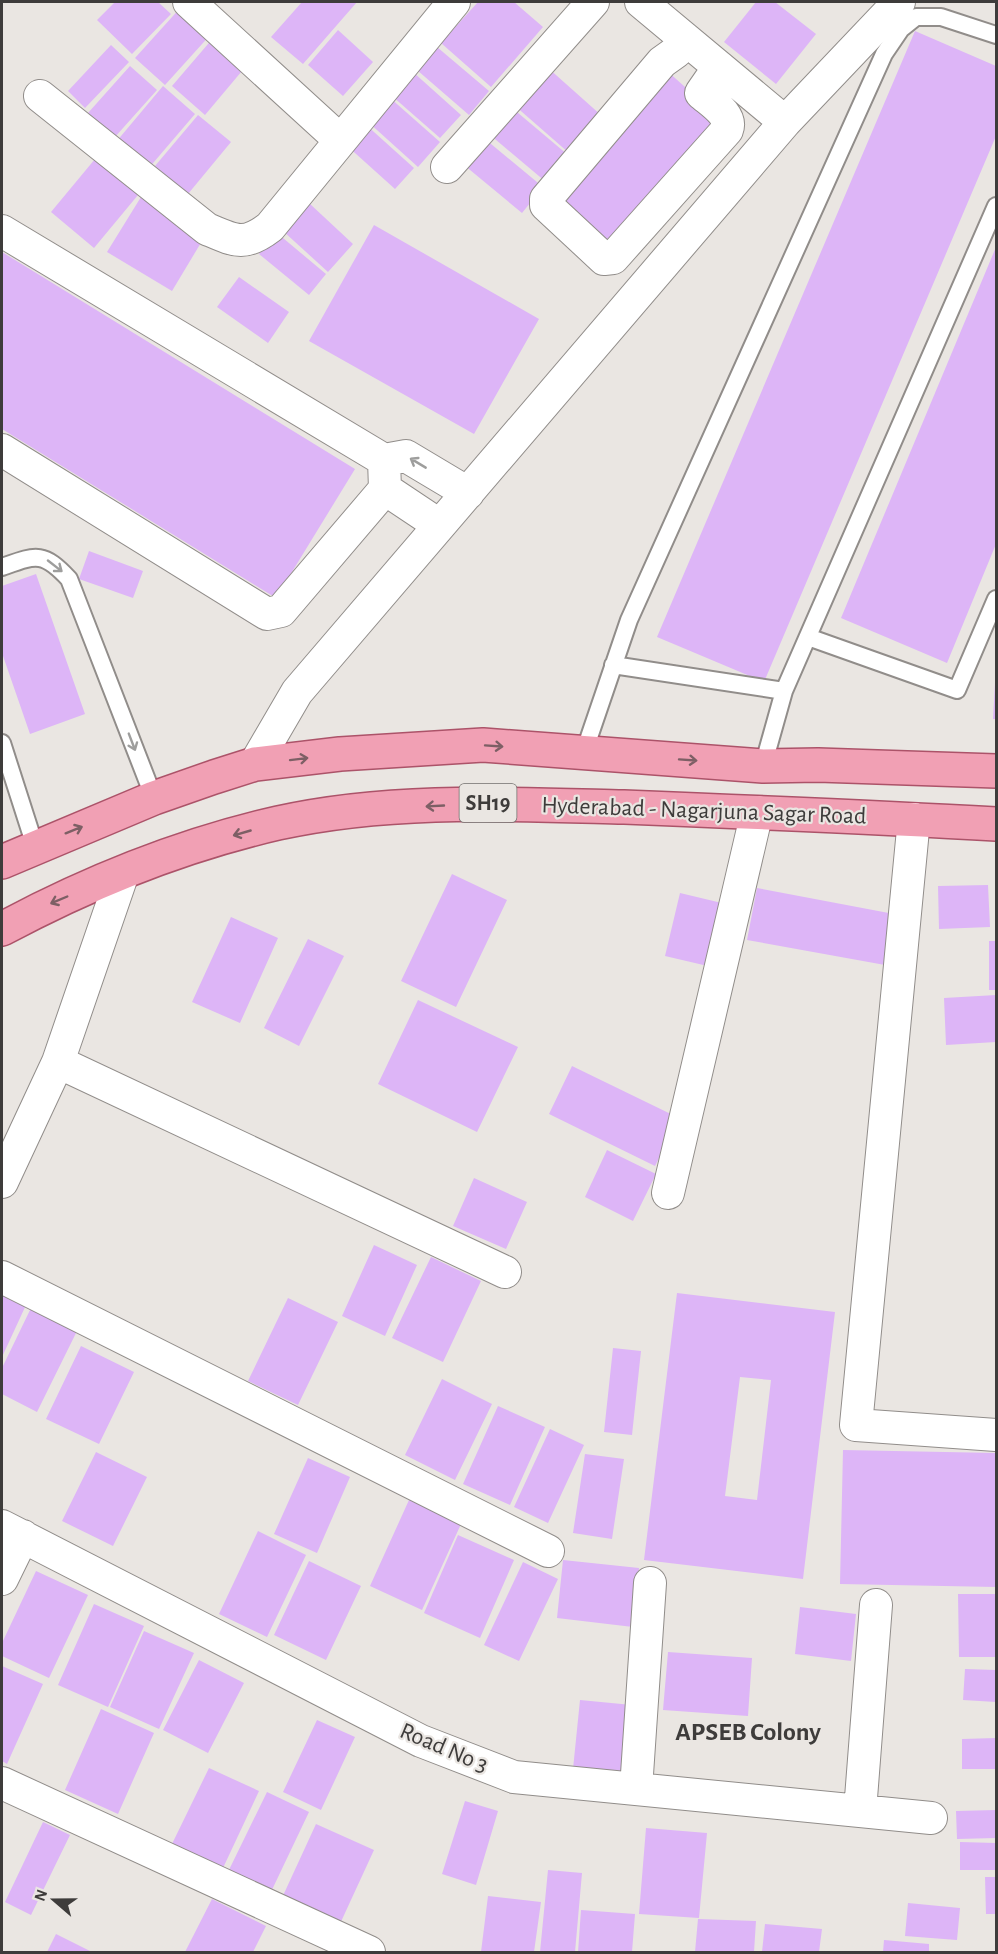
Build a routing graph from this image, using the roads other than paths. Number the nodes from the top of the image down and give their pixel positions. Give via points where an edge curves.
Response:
1 (189, 2) edge
2 (454, 2) edge
3 (641, 2) edge
4 (899, 2) edge
5 (577, 6) edge
6 (996, 35) edge
7 (684, 38) junction
8 (719, 67) junction
9 (40, 96) dead end
10 (785, 122) junction
11 (340, 140) junction
12 (447, 167) dead end
13 (996, 206) edge
14 (2, 231) edge
15 (2, 450) edge
16 (385, 475) junction
17 (468, 493) junction
18 (439, 525) junction
19 (2, 567) edge
20 (996, 599) edge
21 (808, 637) junction
22 (614, 665) junction
23 (784, 691) junction
24 (2, 743) edge
25 (584, 752) junction
26 (255, 765) junction
27 (763, 766) junction
28 (996, 771) edge
29 (154, 798) junction
30 (757, 812) junction
31 (914, 819) junction
32 (996, 824) edge
33 (35, 846) junction
34 (2, 862) edge
35 (123, 873) junction
36 (2, 928) edge
37 (58, 1062) junction
38 (2, 1182) edge
39 (668, 1193) dead end
40 (505, 1272) dead end
41 (2, 1277) edge
42 (996, 1435) edge
43 (12, 1531) edge
44 (548, 1551) dead end
45 (2, 1580) edge
46 (650, 1583) dead end
47 (876, 1605) dead end
48 (2, 1783) edge
49 (636, 1789) junction
50 (860, 1811) junction
51 (931, 1818) dead end
52 (369, 1953) edge

1 - 11 street
2 - 11 street
3 - 7 street
4 - 10 street
5 - 12 street
6 - 22 lane via 941,17 916,17 901,29 884,54 634,609
7 - 8 street
7 - 8 street via 676,52 547,194 546,205 604,259 613,258 727,130 727,118 701,93
8 - 10 street
9 - 11 street via 207,229 237,241 255,238 270,226
10 - 17 street
13 - 21 lane
14 - 16 street
15 - 16 street via 267,614 281,611
17 -> 16 street via 406,456
16 - 18 street
17 - 18 street
18 - 26 street via 297,692
19 -> 29 lane via 36,555 53,562 69,579
20 - 21 lane via 957,690
21 - 23 lane
22 - 23 lane
22 - 25 lane
23 - 27 lane
24 - 33 lane
26 -> 25 main road, Hyderabad - Nagarjuna Sagar Road via 340,754 483,745
25 -> 27 main road, Hyderabad - Nagarjuna Sagar Road
26 - 29 main road, Hyderabad - Nagarjuna Sagar Road
27 - 28 main road, Hyderabad - Nagarjuna Sagar Road
33 -> 29 main road, Hyderabad - Nagarjuna Sagar Road
30 - 31 main road, Hyderabad - Nagarjuna Sagar Road / SH19
30 -> 35 main road, Hyderabad - Nagarjuna Sagar Road / SH19 via 485,803 346,811 267,826 167,854
30 - 39 street
31 - 32 main road, Hyderabad - Nagarjuna Sagar Road / SH19
31 - 42 street via 856,1425
33 - 34 main road, Hyderabad - Nagarjuna Sagar Road
35 -> 36 main road, Hyderabad - Nagarjuna Sagar Road / SH19
35 - 37 street
37 - 38 street
37 - 40 street
41 - 44 street
43 - 45 street
43 - 49 street, Road No 3 via 421,1742 514,1777
46 - 49 street
47 - 50 street
48 - 52 street
49 - 50 street, Road No 3
50 - 51 street, Road No 3

